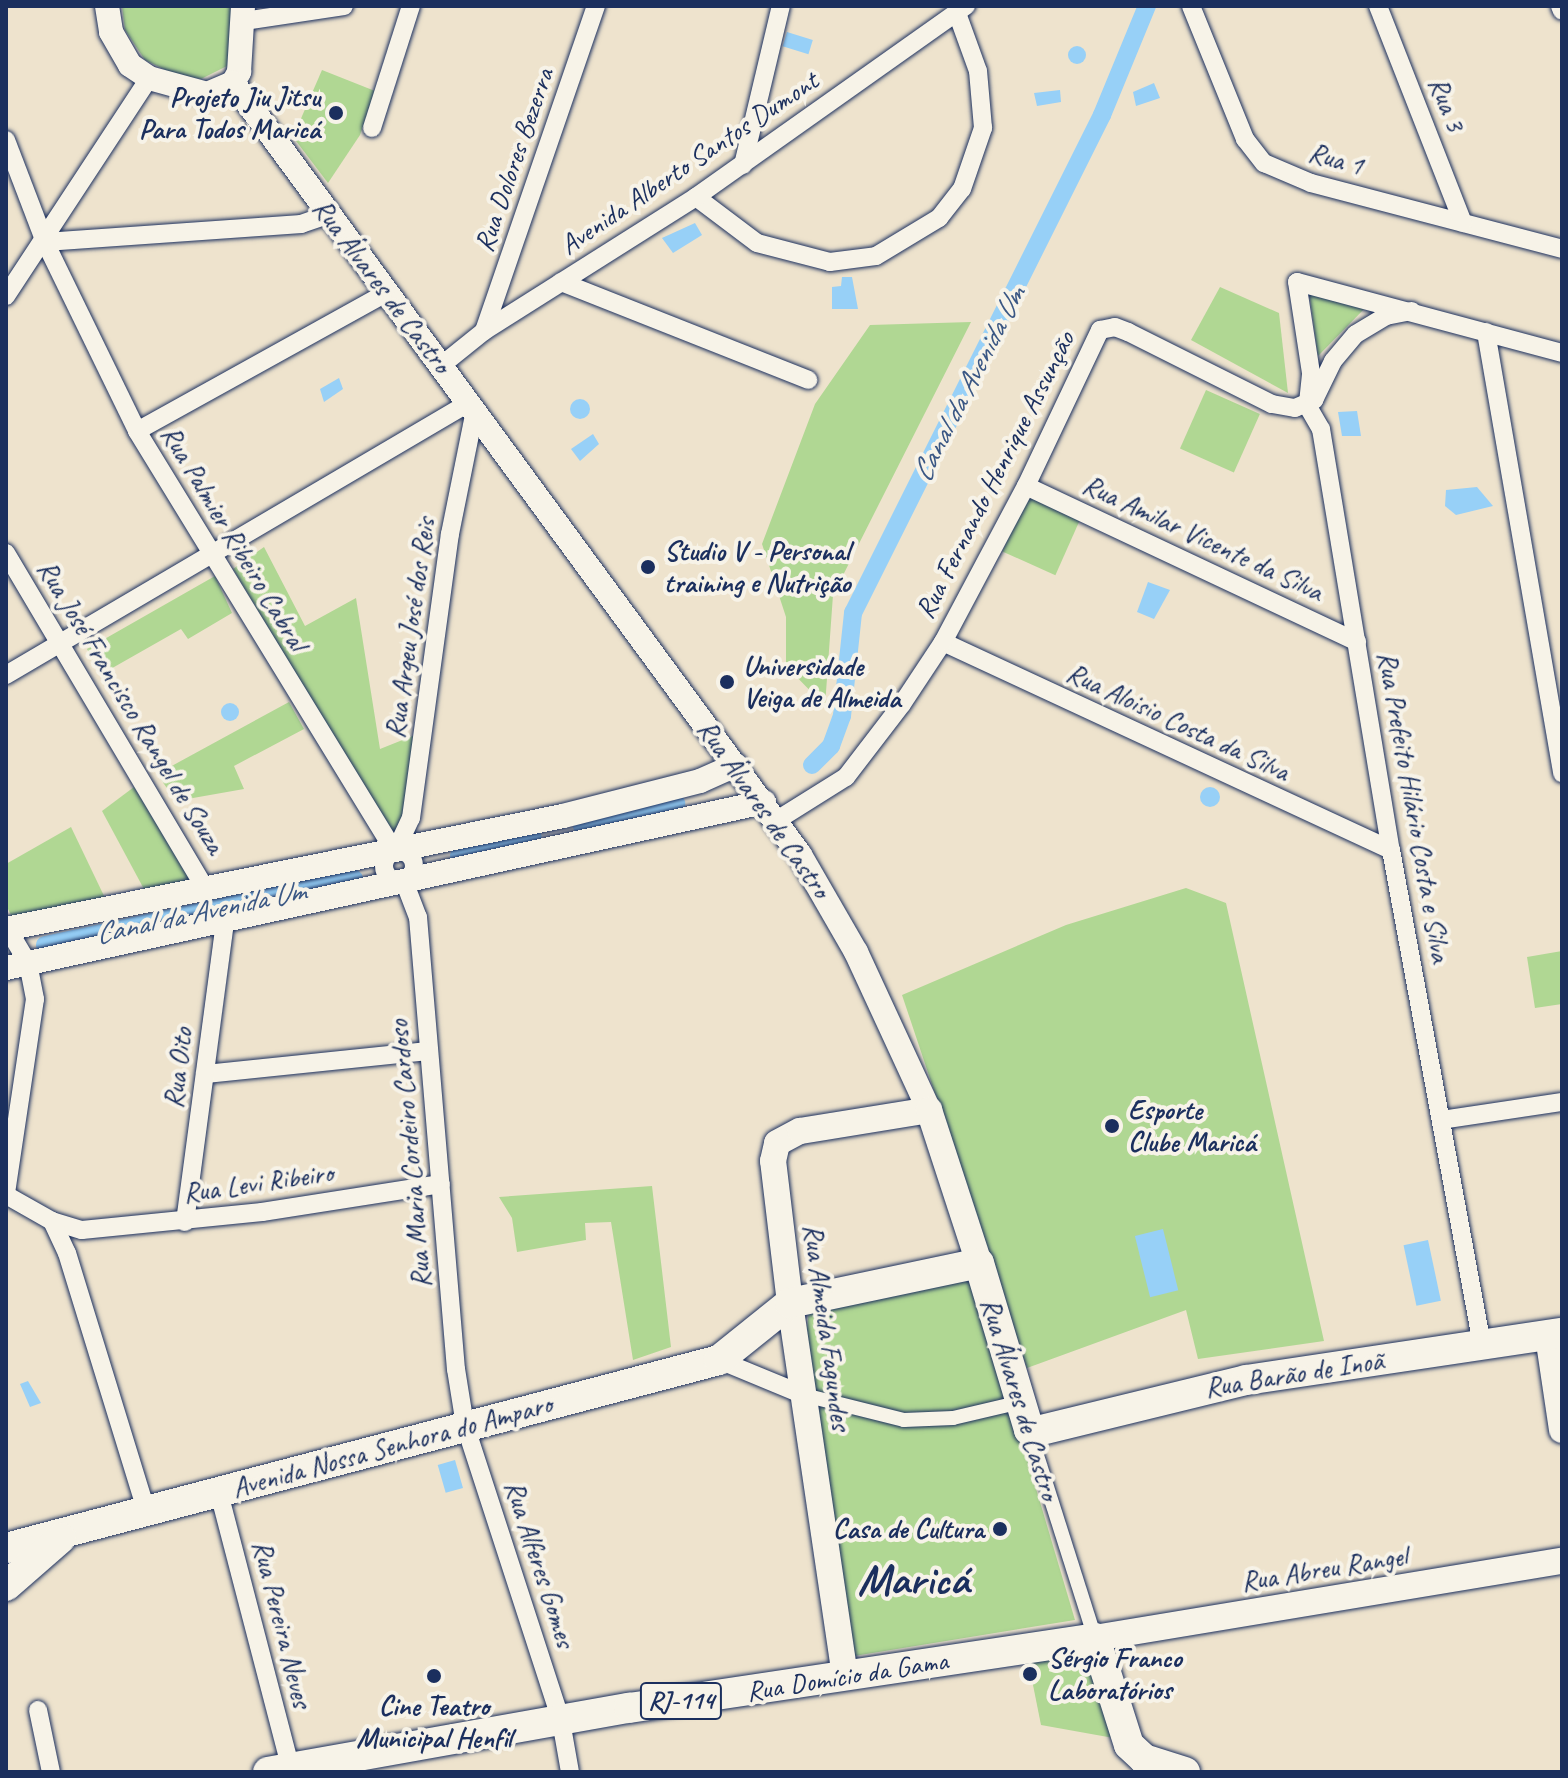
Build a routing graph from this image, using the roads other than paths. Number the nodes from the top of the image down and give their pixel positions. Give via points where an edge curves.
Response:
1 (107, 6) edge
2 (344, 6) edge
3 (411, 6) edge
4 (596, 6) edge
5 (781, 6) edge
6 (1191, 6) edge
7 (1378, 6) edge
8 (961, 9) edge
9 (244, 13) edge
10 (139, 72) junction
11 (233, 83) junction
12 (372, 128) dead end
13 (6, 140) edge
14 (743, 165) junction
15 (696, 197) junction
16 (327, 215) junction
17 (1463, 223) junction
18 (45, 242) junction
19 (1562, 249) edge
20 (561, 282) junction
21 (388, 292) junction
22 (497, 294) junction
23 (6, 296) edge
24 (1412, 311) junction
25 (514, 312) junction
26 (484, 331) junction
27 (1486, 332) junction
28 (1562, 353) edge
29 (443, 364) junction
30 (808, 380) dead end
31 (1307, 405) junction
32 (472, 406) junction
33 (137, 431) junction
34 (1026, 486) junction
35 (6, 553) edge
36 (212, 557) junction
37 (63, 642) junction
38 (943, 642) junction
39 (1357, 642) junction
40 (6, 675) edge
41 (736, 765) junction
42 (1562, 773) edge
43 (769, 812) junction
44 (1391, 850) junction
45 (395, 852) junction
46 (404, 881) junction
47 (207, 891) junction
48 (225, 921) junction
49 (13, 943) edge
50 (429, 1051) junction
51 (205, 1074) junction
52 (1562, 1102) edge
53 (929, 1110) junction
54 (1441, 1120) junction
55 (441, 1184) junction
56 (6, 1194) edge
57 (52, 1221) junction
58 (185, 1222) junction
59 (82, 1230) junction
60 (67, 1253) junction
61 (979, 1263) junction
62 (790, 1303) junction
63 (1555, 1335) edge
64 (1482, 1345) junction
65 (719, 1360) junction
66 (804, 1395) junction
67 (1025, 1416) junction
68 (465, 1425) junction
69 (1562, 1430) edge
70 (219, 1493) junction
71 (146, 1510) junction
72 (66, 1534) junction
73 (6, 1548) edge
74 (1562, 1561) edge
75 (6, 1586) edge
76 (1095, 1638) junction
77 (845, 1676) junction
78 (38, 1710) dead end
79 (561, 1721) junction
80 (294, 1770) edge
81 (51, 1772) edge
82 (570, 1772) edge
83 (1185, 1772) edge

1 - 10 street via 111,32
2 - 9 street
3 - 12 street
4 - 22 street, Rua Dolores Bezerra
5 - 14 street
6 - 17 street, Rua 1 via 1245,139 1264,163 1311,183
7 - 17 street, Rua 3
8 - 14 street, Avenida Alberto Santos Dumont
8 - 15 street via 978,71 983,128 962,189 939,218 876,256 830,262 757,243
9 - 11 street via 241,67
10 - 11 street via 200,94
10 - 18 street via 132,102
11 - 16 street, Rua Álvares de Castro
13 - 18 street, Rua Palmier Ribeiro Cabral
14 - 15 street, Avenida Alberto Santos Dumont
15 - 20 street, Avenida Alberto Santos Dumont
16 - 18 street via 301,224
16 - 21 street, Rua Álvares de Castro
17 - 19 street, Rua 1
18 - 23 street
18 - 33 street, Rua Palmier Ribeiro Cabral
20 - 25 street, Avenida Alberto Santos Dumont
20 - 30 street
21 - 29 street, Rua Álvares de Castro
21 - 33 street
22 - 25 street
22 - 26 street, Rua Dolores Bezerra
24 - 27 street
24 - 31 street via 1386,316 1356,334
24 - 31 street, Rua Prefeito Hilário Costa e Silva via 1297,282 1313,386
25 - 26 street, Avenida Alberto Santos Dumont
26 - 29 street, Avenida Alberto Santos Dumont
27 - 28 street
27 - 42 street
29 - 32 street, Rua Álvares de Castro
31 - 34 street, Rua Fernando Henrique Assunção via 1272,404 1128,332 1107,327 1094,337
31 - 39 street, Rua Prefeito Hilário Costa e Silva via 1321,429
32 - 36 street
32 - 41 street, Rua Álvares de Castro
32 - 45 street, Rua Argeu José dos Reis via 411,818
33 - 36 street, Rua Palmier Ribeiro Cabral
34 - 38 street, Rua Fernando Henrique Assunção
34 - 39 street, Rua Amilar Vicente da Silva
35 - 37 street, Rua José Francisco Rangel de Souza
36 - 37 street
36 - 45 street, Rua Palmier Ribeiro Cabral
37 - 40 street
37 - 47 street, Rua José Francisco Rangel de Souza
38 - 43 street, Rua Fernando Henrique Assunção via 846,777
38 - 44 street, Rua Aloisio Costa da Silva
39 - 44 street, Rua Prefeito Hilário Costa e Silva
41 - 43 street, Rua Álvares de Castro
41 - 45 street via 700,781
43 - 46 street
43 - 53 street, Rua Álvares de Castro via 833,910
44 - 54 street, Rua Prefeito Hilário Costa e Silva
45 - 46 street, Rua Palmier Ribeiro Cabral via 405,852 414,862
45 - 47 street
46 - 48 street
46 - 50 street, Rua Maria Cordeiro Cardoso via 418,917
47 - 49 street
48 - 49 street
48 - 51 street, Rua Oito
49 - 56 street via 35,999
50 - 51 street
50 - 55 street, Rua Maria Cordeiro Cardoso
51 - 58 street, Rua Oito
52 - 54 street
53 - 61 main road, Rua Álvares de Castro
53 - 62 main road, Rua Almeida Fagundes via 800,1131 777,1143 773,1161
54 - 64 street, Rua Prefeito Hilário Costa e Silva
55 - 58 street, Rua Levi Ribeiro
55 - 68 street, Rua Maria Cordeiro Cardoso
56 - 57 street, Rua Levi Ribeiro
57 - 59 street, Rua Levi Ribeiro
57 - 60 street
58 - 59 street, Rua Levi Ribeiro
59 - 60 street
60 - 71 street
61 - 62 main road
61 - 67 main road, Rua Álvares de Castro
62 - 65 main road, Avenida Nossa Senhora do Amparo
62 - 66 main road, Rua Almeida Fagundes
63 - 64 main road, Rua Barão de Inoã
63 - 69 main road
64 - 67 main road, Rua Barão de Inoã via 1246,1380 1054,1428
65 - 66 street
65 - 68 main road, Avenida Nossa Senhora do Amparo
66 - 67 street via 904,1420
66 - 77 main road, Rua Almeida Fagundes
67 - 76 street, Rua Álvares de Castro
68 - 70 main road, Avenida Nossa Senhora do Amparo
68 - 79 street, Rua Alferes Gomes
70 - 71 main road, Avenida Nossa Senhora do Amparo
70 - 80 street, Rua Pereira Neves
71 - 72 main road, Avenida Nossa Senhora do Amparo
72 - 73 main road, Avenida Nossa Senhora do Amparo
72 - 75 main road, Avenida Nossa Senhora do Amparo
74 - 76 main road, Rua Abreu Rangel / RJ-114
76 - 77 main road, Rua Domício da Gama / RJ-114
76 - 83 main road via 1129,1745 1144,1759
77 - 79 main road, Rua Domício da Gama / RJ-114
78 - 81 street
79 - 80 main road, Rua Domício da Gama / RJ-114
79 - 82 street, Rua Alferes Gomes

